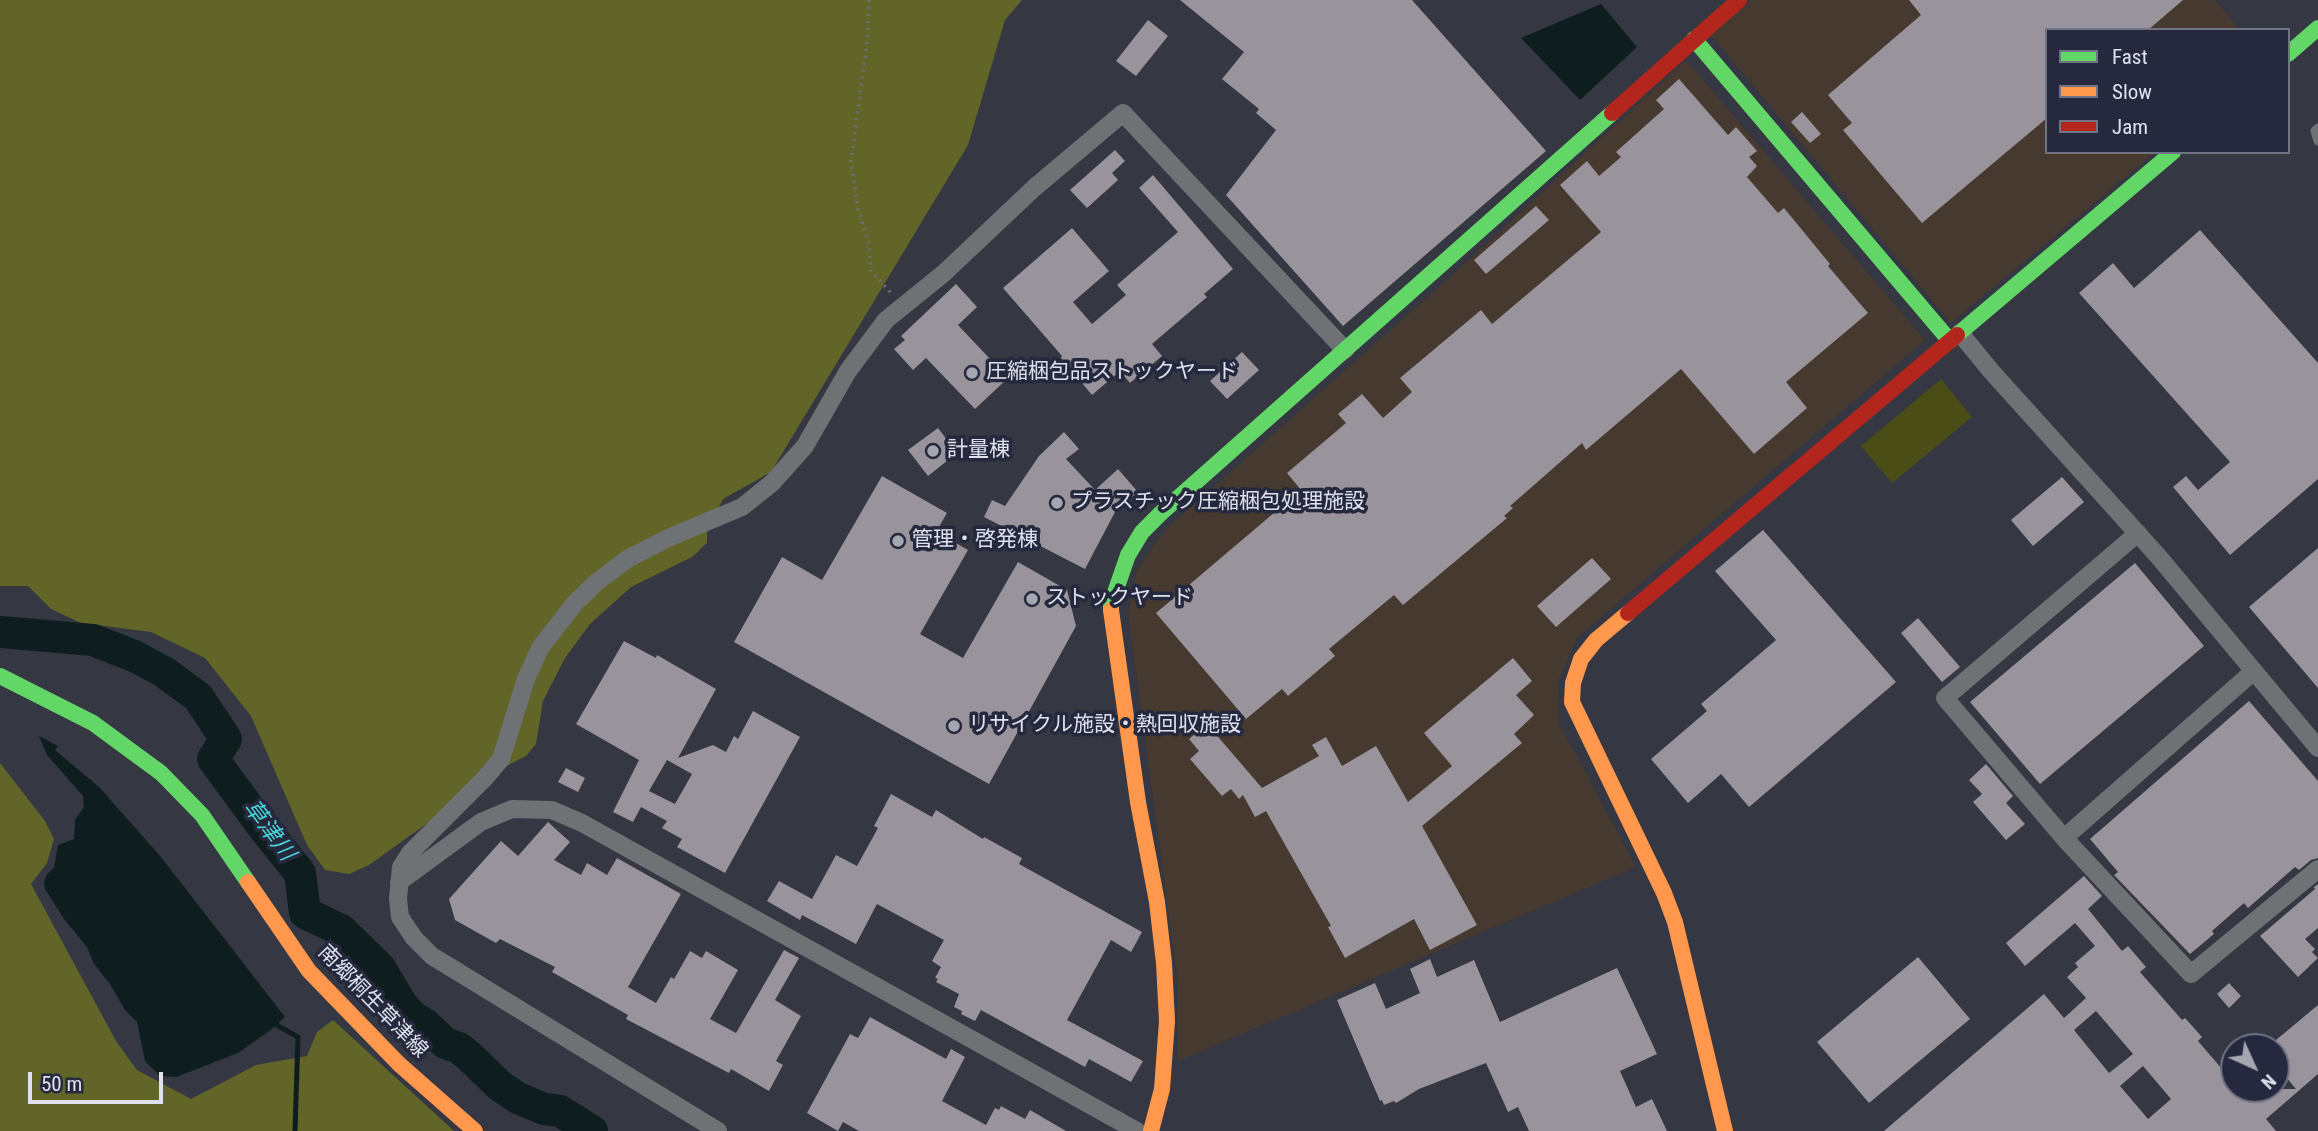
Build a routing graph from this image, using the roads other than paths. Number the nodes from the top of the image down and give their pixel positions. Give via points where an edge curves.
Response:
1 (1739, 0) edge
2 (2318, 29) edge
3 (1694, 39) junction
4 (2290, 52) edge
5 (2318, 128) edge
6 (2318, 141) edge
7 (2170, 154) edge
8 (1955, 337) junction
9 (1345, 350) junction
10 (2138, 533) junction
11 (2254, 671) junction
12 (0, 676) edge
13 (2318, 748) edge
14 (2064, 838) junction
15 (2318, 869) edge
16 (400, 882) junction
17 (475, 1131) edge
18 (718, 1131) edge
19 (1137, 1131) edge
20 (1151, 1131) edge
21 (1725, 1131) edge

1 - 3 street
2 - 4 street
3 - 8 street
3 - 9 street
5 - 6 lane
7 - 8 street
8 - 10 street
8 - 21 street via 1596,640 1581,659 1573,684 1572,702 1578,718 1675,922
9 - 16 street via 1123,113 1034,188 944,274 886,320 848,371 805,446 772,483 742,507 629,558 575,603 540,648 501,759 410,853 401,867
9 - 20 street via 1142,532 1128,555 1111,604 1164,963 1164,1067
10 - 11 street
10 - 14 street via 1945,698
11 - 13 street
11 - 14 street
12 - 17 street, 南郷桐生草津線 via 93,723 161,773 202,815 309,971 399,1064
14 - 15 street via 2191,974
16 - 18 street via 400,917 432,956
16 - 19 street via 481,822 512,809 552,810

